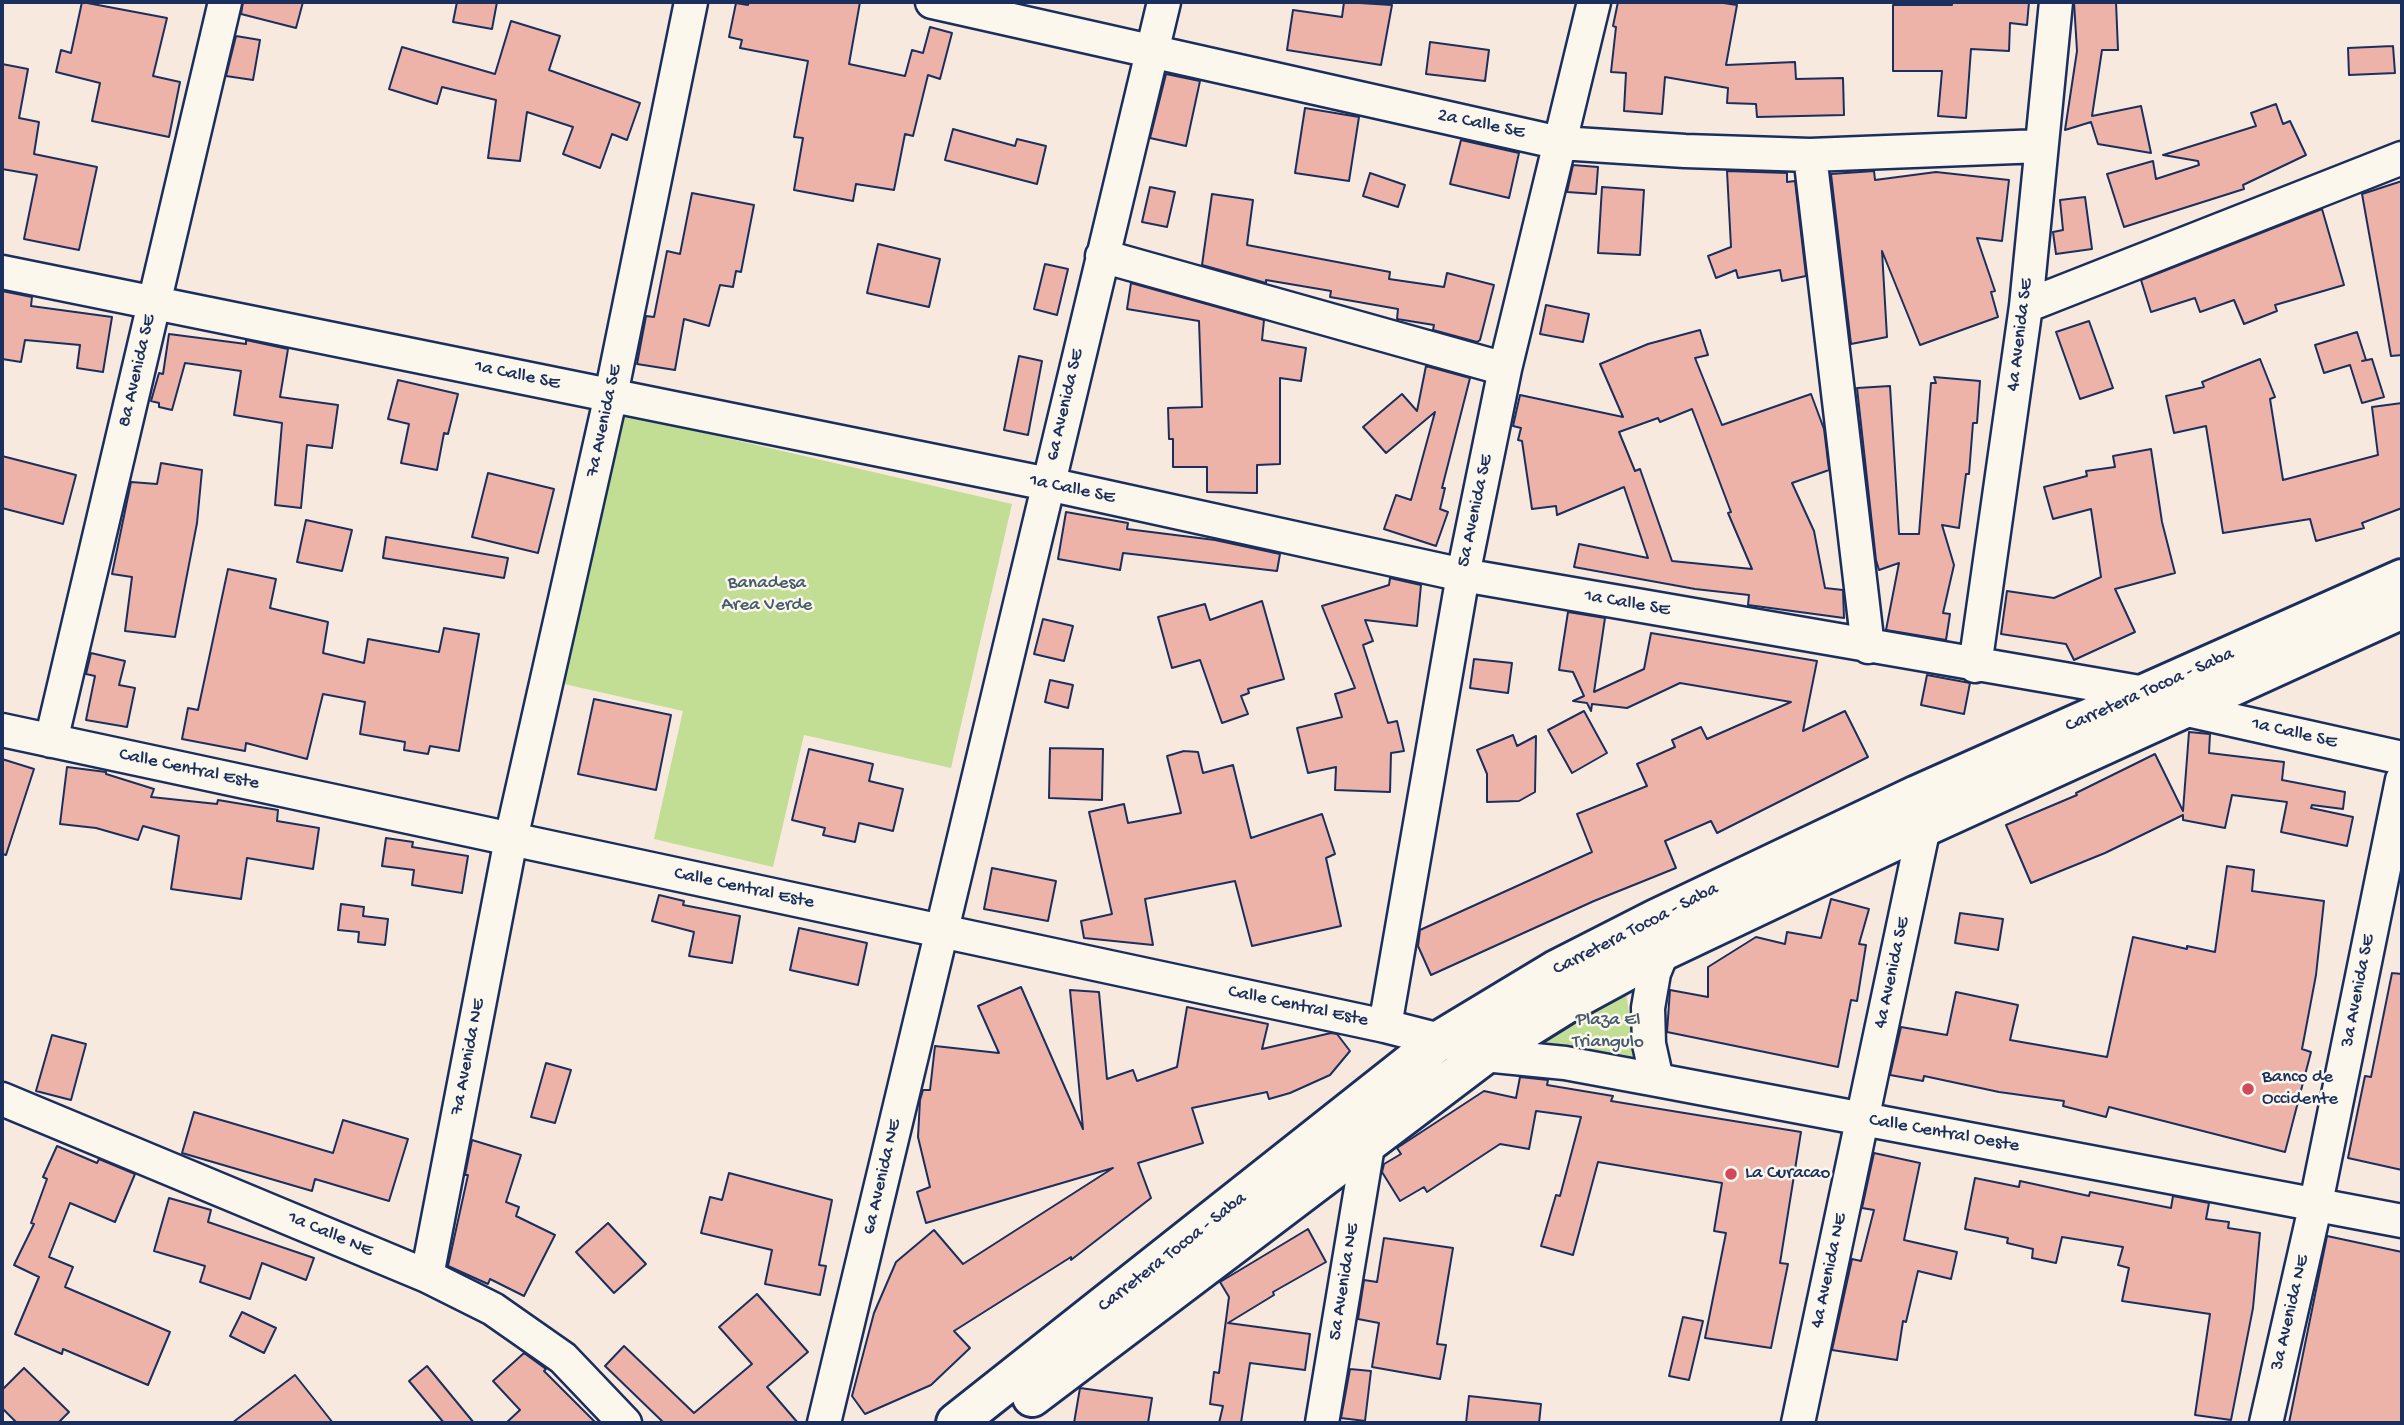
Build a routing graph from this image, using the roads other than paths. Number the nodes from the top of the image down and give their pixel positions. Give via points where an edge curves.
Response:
1 (225, 2) edge
2 (691, 2) edge
3 (932, 2) edge
4 (1164, 2) edge
5 (1594, 2) edge
6 (2056, 2) edge
7 (1152, 53) junction
8 (1560, 143) junction
9 (2041, 146) junction
10 (1810, 155) junction
11 (2402, 158) edge
12 (1102, 256) junction
13 (2, 272) edge
14 (154, 302) junction
15 (2026, 306) junction
16 (1505, 369) junction
17 (611, 395) junction
18 (1048, 484) junction
19 (1462, 575) junction
20 (2402, 579) edge
21 (2402, 609) edge
22 (1868, 647) junction
23 (1975, 666) junction
24 (2145, 694) junction
25 (2187, 710) junction
26 (2, 730) edge
27 (51, 741) junction
28 (2402, 758) edge
29 (2402, 780) edge
30 (1924, 827) junction
31 (511, 839) junction
32 (942, 931) junction
33 (1663, 951) junction
34 (1385, 1026) junction
35 (1440, 1040) junction
36 (1484, 1055) junction
37 (1657, 1080) junction
38 (2, 1099) edge
39 (1862, 1119) junction
40 (1369, 1140) junction
41 (2316, 1203) junction
42 (2402, 1221) edge
43 (427, 1276) junction
44 (625, 1423) edge
45 (824, 1423) edge
46 (956, 1423) edge
47 (997, 1423) edge
48 (1322, 1423) edge
49 (1798, 1423) edge
50 (2266, 1423) edge

1 - 14 street, 8a Avenida SE
2 - 17 street, 7a Avenida SE
3 - 7 street, 2a Calle SE
4 - 7 street, 6a Avenida SE
5 - 8 street, 5a Avenida SE
6 - 9 street, 4a Avenida SE
7 - 8 street, 2a Calle SE
7 - 12 street, 6a Avenida SE
8 - 10 street, 2a Calle SE
8 - 16 street, 5a Avenida SE
9 - 10 street, 2a Calle SE
9 - 15 street, 4a Avenida SE
10 - 22 street
11 - 15 street
12 - 16 street
12 - 18 street, 6a Avenida SE
13 - 14 street, 1a Calle SE
14 - 17 street, 1a Calle SE
14 - 27 street, 8a Avenida SE
15 - 23 street, 4a Avenida SE
16 - 19 street, 5a Avenida SE
17 - 18 street, 1a Calle SE
17 - 31 street, 7a Avenida SE
18 - 19 street, 1a Calle SE
18 - 32 street, 6a Avenida SE
19 - 22 street, 1a Calle SE
19 - 34 street, 5a Avenida SE
20 - 24 main road, Carretera Tocoa - Saba
21 - 25 main road, Carretera Tocoa - Saba
22 - 23 street, 1a Calle SE
23 - 24 street, 1a Calle SE
24 - 35 main road, Carretera Tocoa - Saba via 1917,795 1656,919 1556,970
25 - 28 street, 1a Calle SE
25 - 30 main road, Carretera Tocoa - Saba
26 - 27 street, Calle Central Este
27 - 31 street, Calle Central Este
29 - 41 street, 3a Avenida SE
30 - 33 main road, Carretera Tocoa - Saba
30 - 39 street, 4a Avenida SE
31 - 32 street, Calle Central Este
31 - 43 street, 7a Avenida NE
32 - 34 street, Calle Central Este
32 - 45 street, 6a Avenida NE
33 - 36 main road, Carretera Tocoa - Saba
33 - 37 street via 1648,1008
34 - 35 street, Calle Central Este
35 - 36 street, Calle Central Este
35 - 46 main road, Carretera Tocoa - Saba
36 - 37 street, Calle Central Oeste via 1565,1063
36 - 40 main road, Carretera Tocoa - Saba
37 - 39 street, Calle Central Oeste
38 - 43 street, 1a Calle NE
39 - 41 street, Calle Central Oeste
39 - 49 street, 4a Avenida NE
40 - 47 main road, Carretera Tocoa - Saba
40 - 48 street, 5a Avenida NE
41 - 42 street, Calle Central Oeste
41 - 50 street, 3a Avenida NE
43 - 44 street, 1a Calle NE via 493,1309 563,1358

